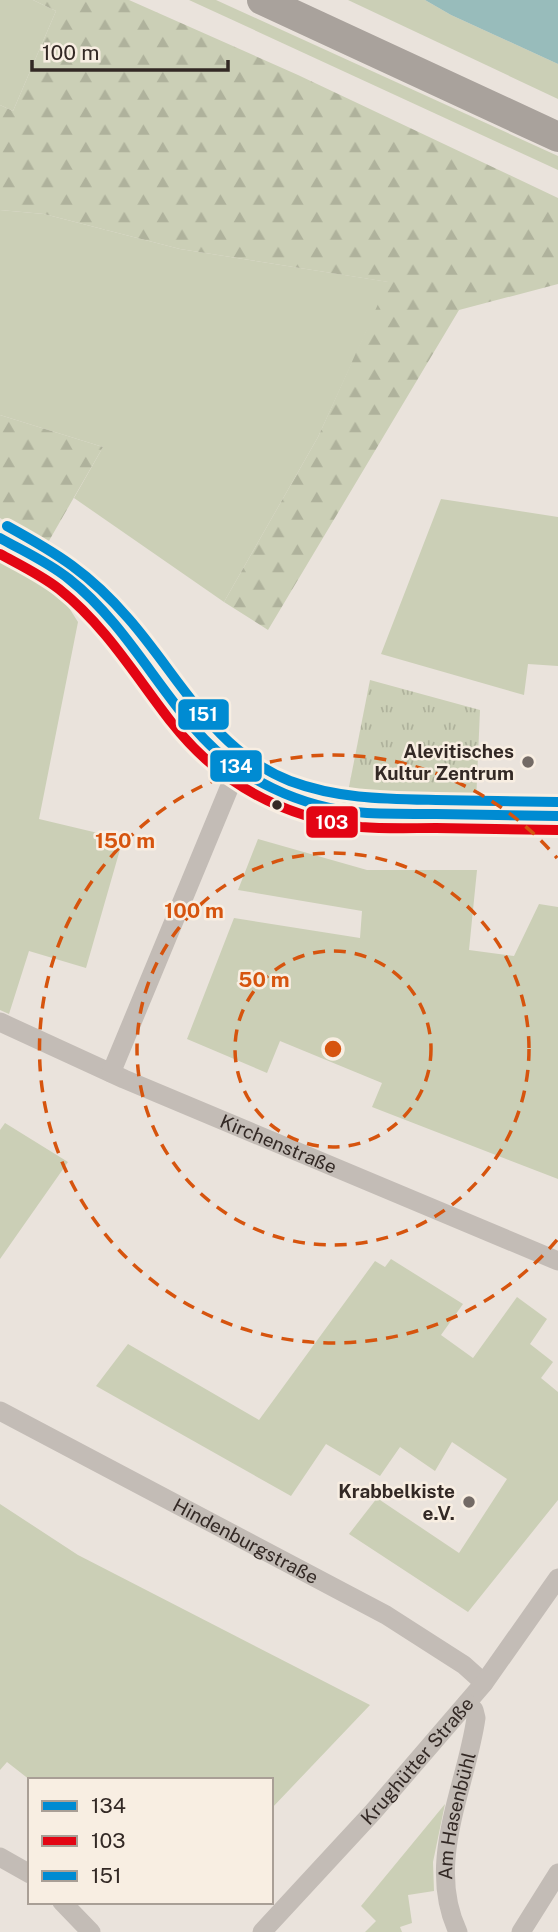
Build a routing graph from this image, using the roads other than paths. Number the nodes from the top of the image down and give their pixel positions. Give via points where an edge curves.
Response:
1 (261, 0) edge
2 (303, 0) edge
3 (558, 117) edge
4 (558, 136) edge
5 (0, 538) edge
6 (237, 769) junction
7 (558, 816) edge
8 (0, 1022) edge
9 (111, 1073) junction
10 (558, 1261) edge
11 (0, 1411) edge
12 (558, 1578) edge
13 (484, 1683) junction
14 (467, 1703) junction
15 (0, 1857) edge
16 (558, 1872) edge
17 (28, 1873) edge
18 (64, 1904) edge
19 (91, 1932) edge
20 (262, 1932) edge
21 (458, 1932) edge
22 (521, 1932) edge

1 - 4 highway
2 - 3 highway
5 - 6 main road via 75,584 133,646 214,750
6 - 7 main road via 284,794 365,813
6 - 9 street
8 - 9 street, Kirchenstraße
9 - 10 street, Kirchenstraße
11 - 13 street, Hindenburgstraße via 386,1615
12 - 13 street, Krughütter Straße
13 - 14 street, Krughütter Straße
14 - 20 street, Krughütter Straße
14 - 21 street, Am Hasenbühl via 476,1718 445,1876 449,1912
15 - 17 street
16 - 22 street
18 - 19 street

